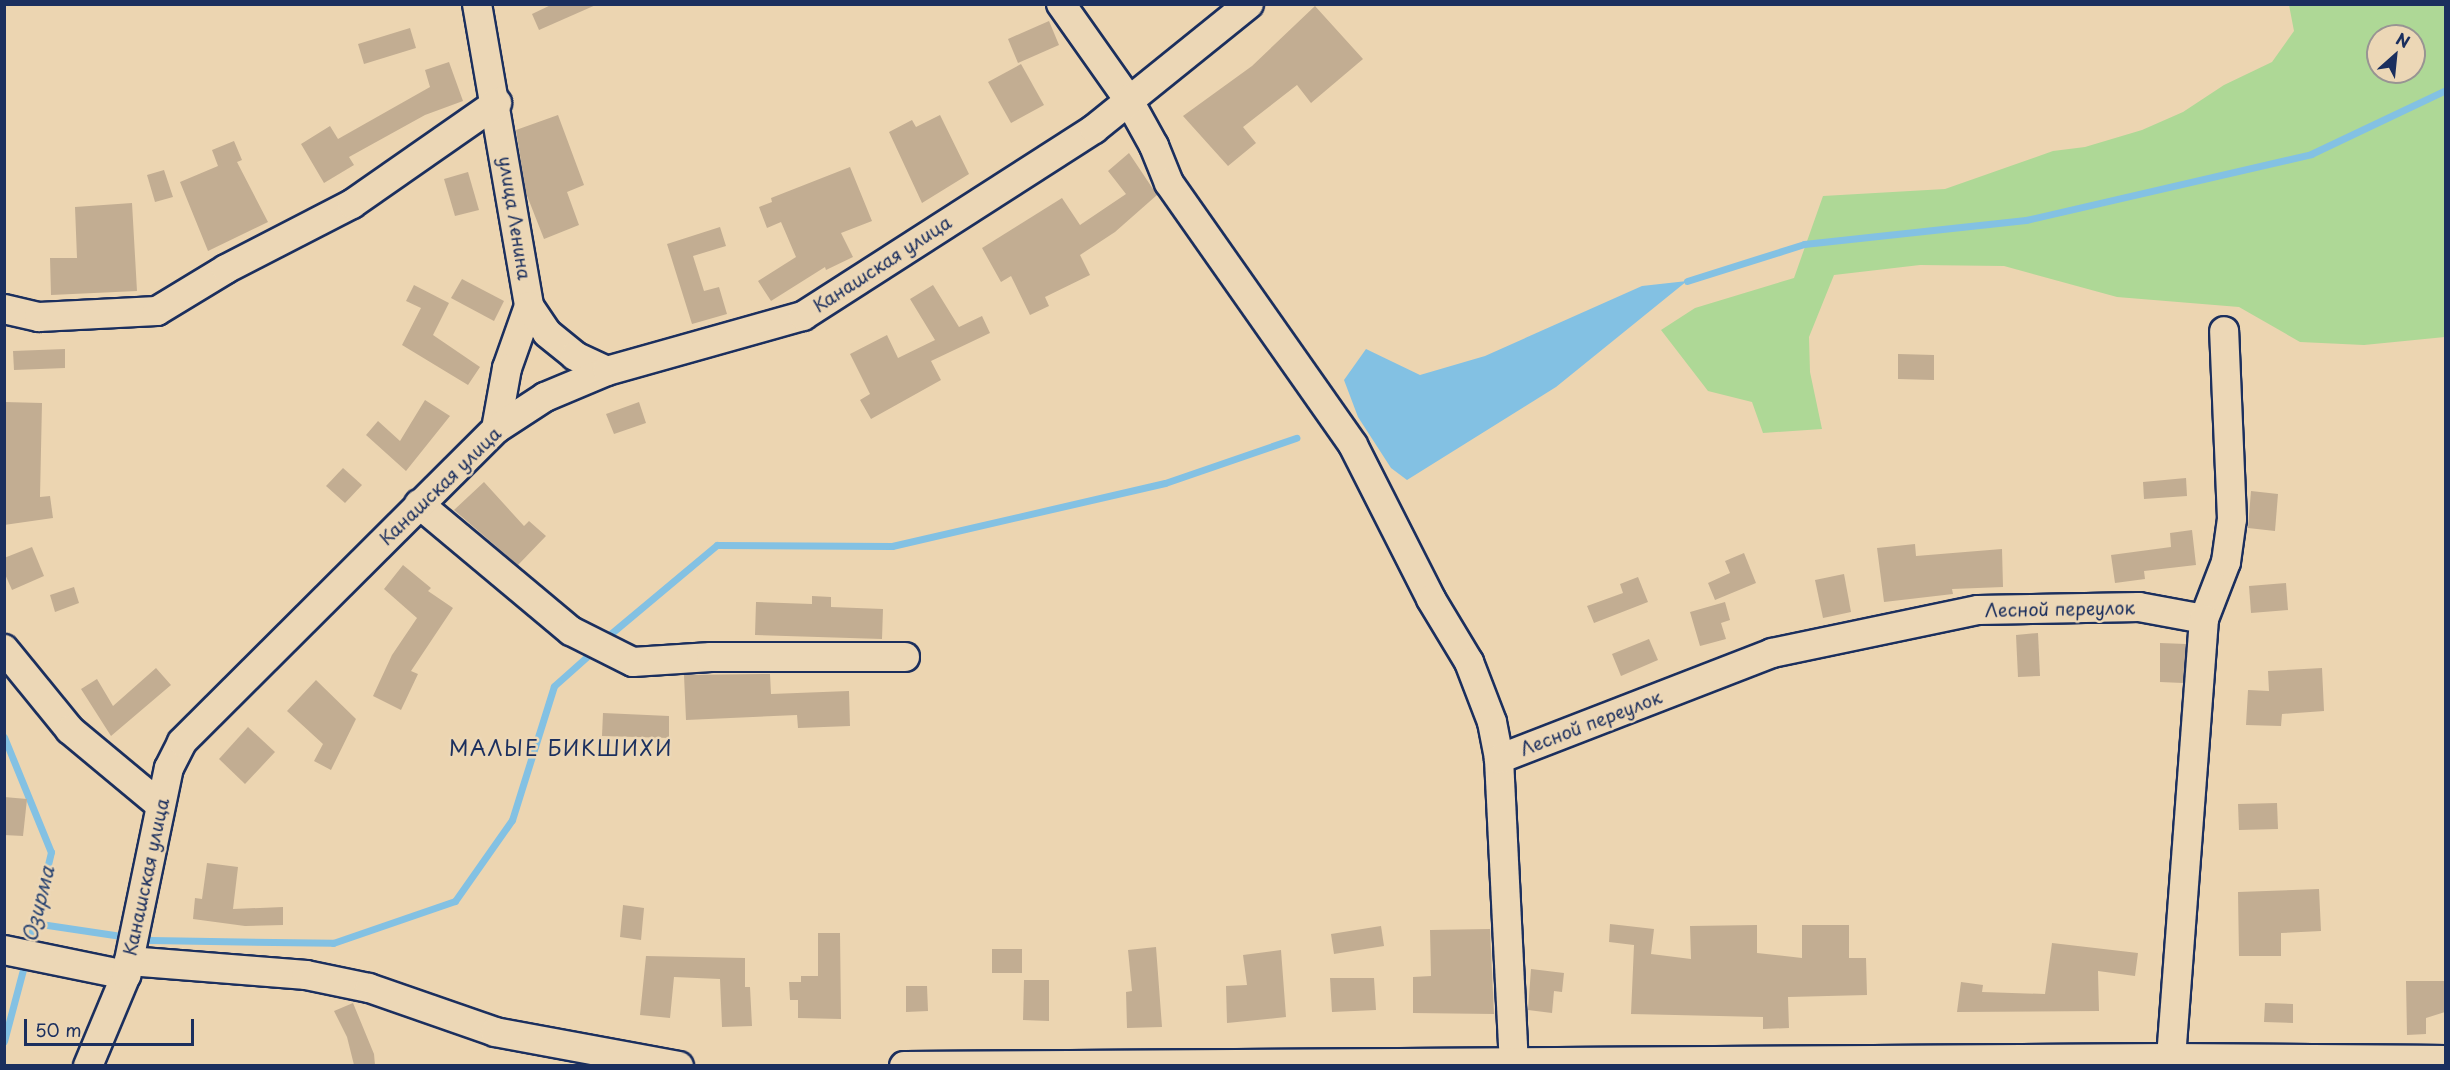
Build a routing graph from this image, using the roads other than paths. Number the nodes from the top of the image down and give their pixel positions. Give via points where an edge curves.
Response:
1 (477, 4) edge
2 (1061, 4) edge
3 (1249, 4) edge
4 (1128, 99) junction
5 (497, 103) junction
6 (529, 306) junction
7 (4, 309) edge
8 (2224, 332) dead end
9 (607, 371) junction
10 (496, 429) junction
11 (419, 504) junction
12 (2204, 619) junction
13 (4, 649) edge
14 (905, 657) dead end
15 (1499, 759) junction
16 (160, 805) junction
17 (4, 950) edge
18 (127, 968) junction
19 (2445, 1060) edge
20 (2170, 1062) edge
21 (1514, 1064) edge
22 (88, 1065) edge
23 (679, 1065) edge
24 (904, 1065) edge
25 (918, 1065) edge

1 - 5 street, улица Ленина
2 - 4 street
3 - 4 street, Канашская улица
4 - 9 street, Канашская улица via 1094,129 803,316
4 - 15 street via 1169,183 1353,446 1426,590 1469,662 1492,722
5 - 6 street, улица Ленина
5 - 7 street via 352,204 226,269 157,311 39,317
6 - 9 street via 547,333 574,356
6 - 10 street, улица Ленина via 507,368
8 - 12 street via 2232,519 2226,562
9 - 10 street, Канашская улица via 545,397
10 - 11 street, Канашская улица
11 - 14 street via 570,631 633,662 711,657
11 - 16 street, Канашская улица via 182,742 169,768
12 - 15 street, Лесной переулок via 2139,607 1978,610 1772,653
12 - 20 street
13 - 16 street via 70,730
15 - 21 street
16 - 18 street, Канашская улица
17 - 18 street via 54,963
18 - 22 street, Канашская улица
18 - 23 street via 306,975 369,987 495,1032
19 - 20 street
20 - 21 street
21 - 25 street
24 - 25 street

